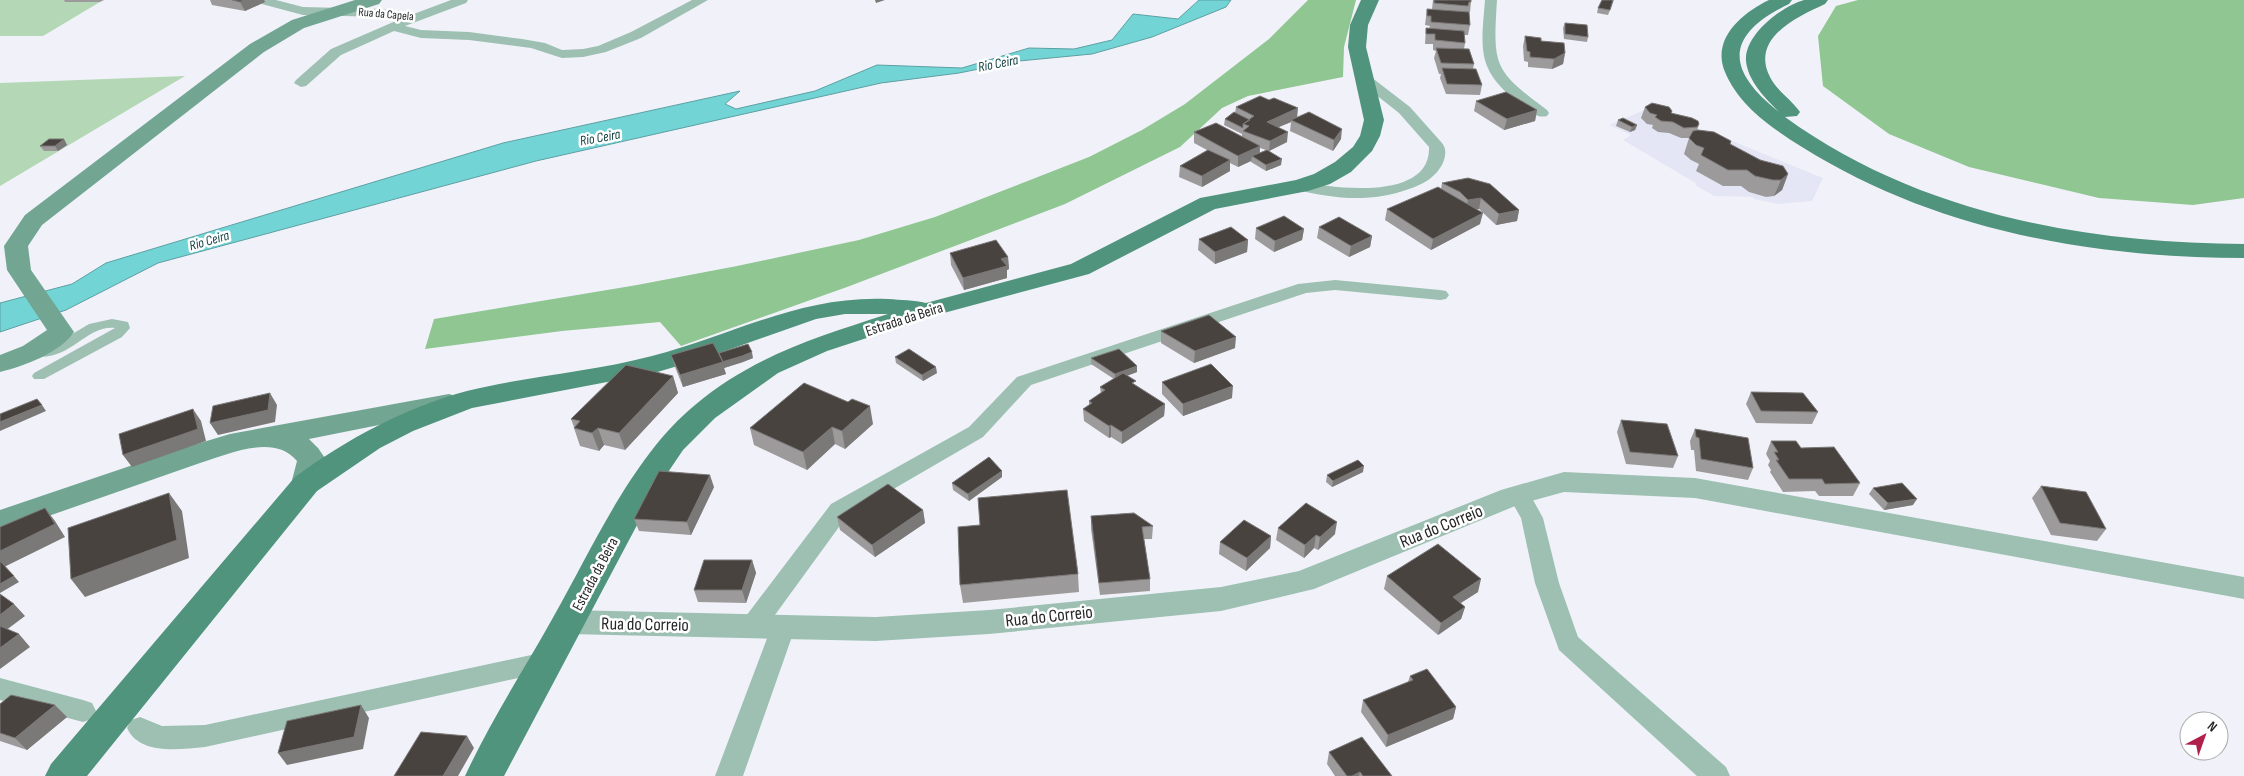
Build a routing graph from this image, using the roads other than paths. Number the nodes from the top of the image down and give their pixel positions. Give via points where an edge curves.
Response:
1 (262, 0) edge
2 (373, 0) edge
3 (462, 0) edge
4 (702, 0) edge
5 (1370, 0) edge
6 (1491, 0) edge
7 (1783, 0) edge
8 (1819, 0) edge
9 (337, 10) junction
10 (412, 19) junction
11 (394, 26) junction
12 (1366, 80) junction
13 (301, 83) dead end
14 (1542, 113) dead end
15 (1300, 186) junction
16 (2244, 232) edge
17 (2244, 250) edge
18 (1440, 295) dead end
19 (866, 305) junction
20 (931, 309) junction
21 (850, 336) junction
22 (0, 364) edge
23 (35, 364) junction
24 (471, 399) junction
25 (265, 436) junction
26 (306, 484) junction
27 (1515, 496) junction
28 (0, 522) edge
29 (2244, 588) edge
30 (569, 622) junction
31 (752, 627) junction
32 (783, 628) junction
33 (545, 662) junction
34 (0, 689) edge
35 (83, 711) dead end
36 (140, 728) dead end
37 (64, 776) edge
38 (484, 776) edge
39 (729, 776) edge
40 (1716, 776) edge

1 - 9 street, Rua da Capela via 303,11
2 - 9 main road
3 - 10 street, Rua da Capela
4 - 11 street via 655,26 608,47 583,54 563,54 541,46 466,36 404,32
5 - 12 main road, Estrada da Beira via 1359,25 1357,46
6 - 14 street via 1489,53 1493,67 1508,87
7 - 17 main road via 1756,14 1738,30 1731,51 1731,65 1737,80 1760,107 1778,123 1834,159 1937,203 2060,236 2139,248 2199,252
8 - 16 main road via 1784,17 1765,32 1757,46 1756,65 1766,86 1786,108 1855,154 1952,194 2054,220 2169,234
9 - 10 street, Rua da Capela via 383,13
9 - 23 main road via 298,24 257,48 33,220 16,246 20,270 60,332
10 - 11 street
11 - 13 street via 336,52
12 - 15 main road, Estrada da Beira via 1374,120 1361,151 1343,167
12 - 15 street via 1394,98 1414,119 1437,146 1436,162 1424,178 1392,190 1359,195
15 - 20 main road, Estrada da Beira via 1208,203 1080,269
18 - 31 street via 1320,284 1024,381 976,432 839,510
19 - 20 main road
19 - 21 main road via 863,320
19 - 24 main road via 808,314 680,357 611,374
20 - 21 main road, Estrada da Beira
21 - 30 main road, Estrada da Beira via 818,344 768,367 705,411 673,443 640,488
22 - 23 main road
23 - 23 street via 117,334 123,325 96,326 44,353
24 - 25 main road
24 - 26 main road via 419,417 373,438
25 - 26 main road via 287,439 304,448 312,461
25 - 28 main road via 190,456
26 - 37 main road
27 - 29 street, Rua do Correio via 1564,482 1695,488
27 - 32 street, Rua do Correio via 1304,581 1222,599 876,629
27 - 40 street via 1532,518 1547,583 1568,643
30 - 31 street, Rua do Correio
30 - 33 main road, Estrada da Beira
31 - 32 street, Rua do Correio
32 - 39 street
33 - 36 street via 205,736 160,738
33 - 38 main road, Estrada da Beira
34 - 35 street

